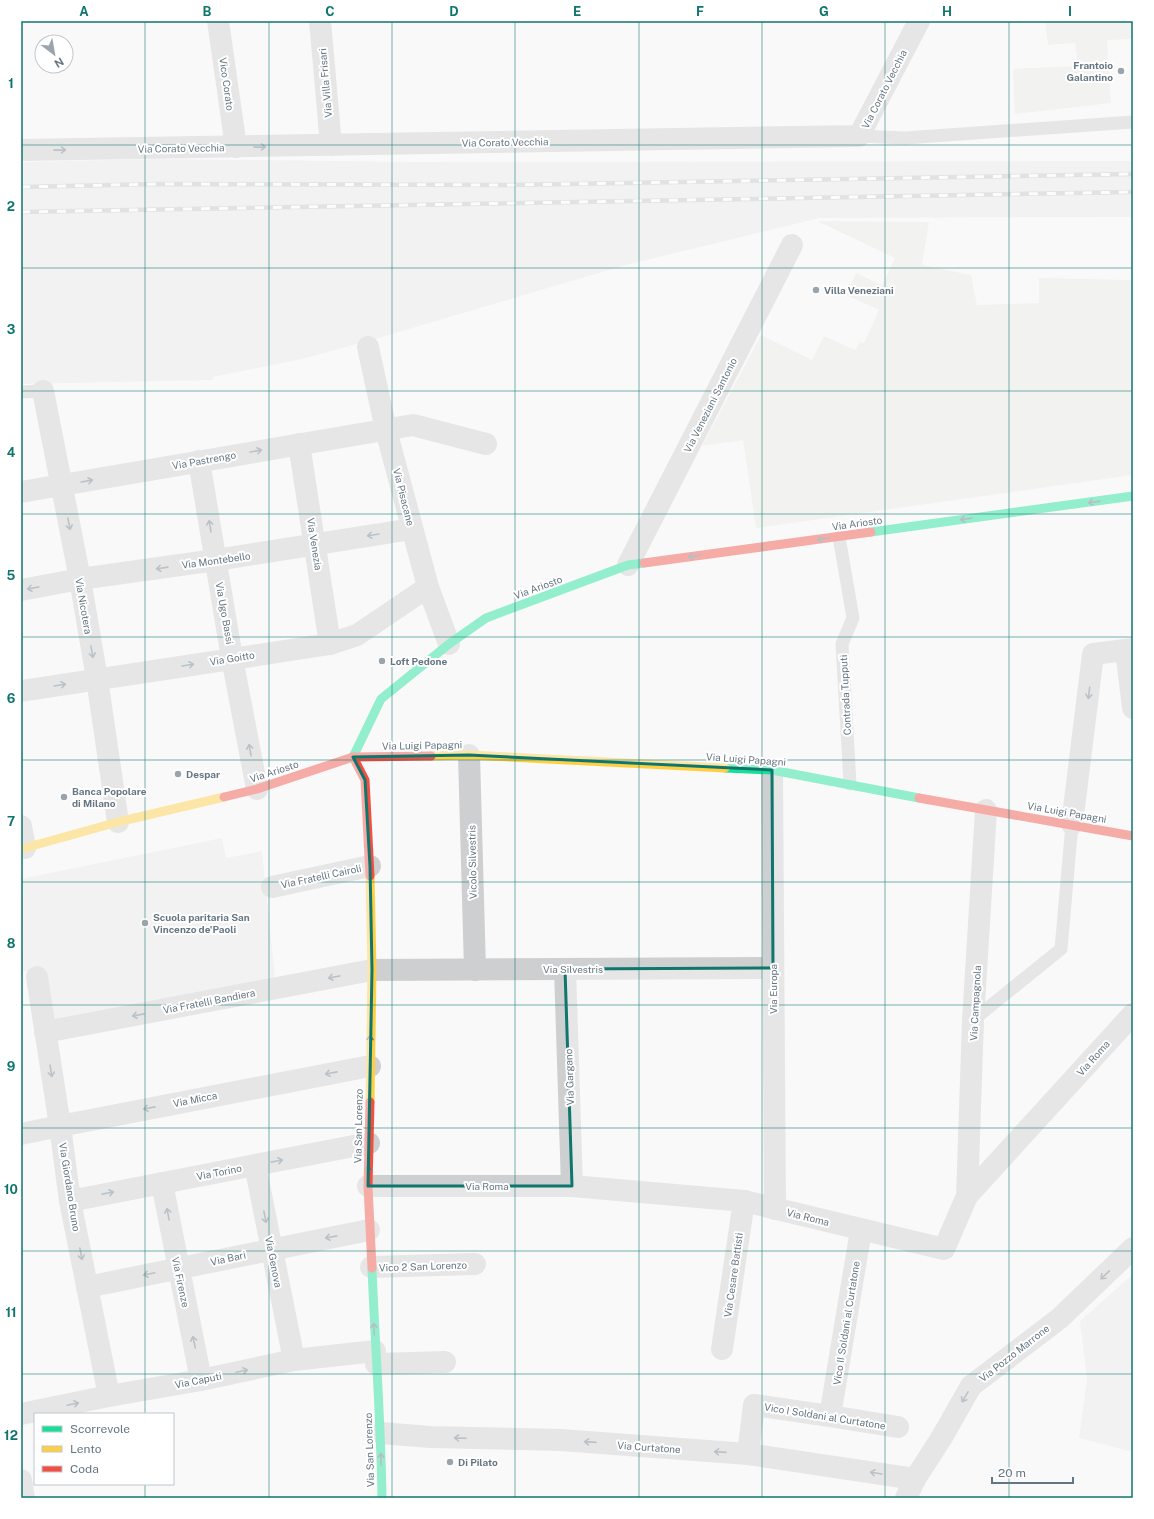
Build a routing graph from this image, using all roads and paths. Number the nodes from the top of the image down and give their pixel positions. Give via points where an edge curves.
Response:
1 (218, 21) edge
2 (320, 21) edge
3 (919, 21) edge
4 (1133, 122) edge
5 (859, 136) junction
6 (331, 145) junction
7 (236, 147) junction
8 (21, 150) edge
9 (792, 245) dead end
10 (368, 347) dead end
11 (43, 391) joint
12 (21, 392) edge
13 (386, 430) junction
14 (299, 444) junction
15 (486, 444) dead end
16 (199, 461) junction
17 (61, 485) junction
18 (21, 492) edge
19 (1133, 496) edge
20 (412, 529) junction
21 (839, 537) junction
22 (315, 545) junction
23 (216, 560) junction
24 (628, 565) junction
25 (80, 579) junction
26 (428, 587) junction
27 (21, 590) edge
28 (330, 644) junction
29 (449, 644) junction
30 (1130, 649) edge
31 (232, 658) junction
32 (97, 679) junction
33 (21, 691) edge
34 (1133, 708) edge
35 (469, 755) junction
36 (352, 757) junction
37 (772, 770) junction
38 (850, 784) junction
39 (257, 789) junction
40 (986, 810) junction
41 (118, 822) junction
42 (1072, 824) junction
43 (21, 826) edge
44 (1133, 836) edge
45 (23, 848) edge
46 (370, 866) junction
47 (272, 886) dead end
48 (773, 968) junction
49 (565, 969) junction
50 (372, 970) junction
51 (475, 970) junction
52 (37, 977) dead end
53 (1133, 1014) edge
54 (974, 1020) junction
55 (45, 1032) junction
56 (370, 1066) junction
57 (60, 1126) junction
58 (21, 1134) edge
59 (369, 1143) junction
60 (255, 1165) junction
61 (162, 1183) junction
62 (368, 1186) junction
63 (572, 1186) junction
64 (966, 1196) junction
65 (70, 1201) junction
66 (744, 1201) junction
67 (775, 1209) junction
68 (369, 1230) junction
69 (861, 1230) junction
70 (1133, 1248) edge
71 (271, 1249) junction
72 (475, 1264) dead end
73 (371, 1267) junction
74 (178, 1268) junction
75 (87, 1287) junction
76 (722, 1349) dead end
77 (376, 1358) junction
78 (294, 1360) junction
79 (445, 1362) dead end
80 (201, 1380) junction
81 (109, 1396) junction
82 (21, 1414) edge
83 (830, 1416) junction
84 (898, 1427) dead end
85 (381, 1433) junction
86 (748, 1454) junction
87 (21, 1480) edge
88 (910, 1488) edge
89 (24, 1498) edge
90 (382, 1498) edge

1 - 7 street, Vico Corato
2 - 6 street, Via Villa Frisari
3 - 5 street, Via Corato Vecchia
4 - 5 lane via 905,138
5 - 6 street, Via Corato Vecchia
7 -> 6 street, Via Corato Vecchia
8 -> 7 street, Via Corato Vecchia
9 - 24 street, Via Veneziani Santonio
10 - 13 street, Via Pisacane
11 - 12 lane
11 - 17 street, Via Nicotera
13 - 14 street, Via Pastrengo
13 - 15 street, Via Pastrengo via 413,425
13 - 20 street, Via Pisacane
16 -> 14 street, Via Pastrengo
14 - 22 street, Via Venezia
17 -> 16 street, Via Pastrengo
23 -> 16 street, Via Ugo Bassi
17 - 18 street, Via Pastrengo
17 -> 25 street, Via Nicotera
19 -> 21 street, Via Ariosto
20 -> 22 street, Via Montebello
20 - 26 street, Via Pisacane
21 -> 24 street, Via Ariosto
21 - 38 lane, Contrada Tupputi via 853,618 842,644
22 - 23 street, Via Montebello
22 - 28 street, Via Venezia
23 -> 25 street, Via Montebello
23 - 31 street, Via Ugo Bassi
24 - 29 street, Via Ariosto via 486,618
25 -> 27 street, Via Montebello
25 -> 32 street, Via Nicotera
26 - 28 street, Via Goitto via 357,635
26 - 29 street, Via Pisacane
28 - 31 street, Via Goitto
29 - 36 street, Via Ariosto via 381,699
30 - 34 street
30 -> 42 street via 1094,654
32 -> 31 street, Via Goitto
39 -> 31 street, Via Ugo Bassi
33 -> 32 street, Via Goitto
32 - 41 street, Via Nicotera
35 - 36 street, Via Luigi Papagni
35 - 37 street, Via Luigi Papagni
35 - 51 street, Vicolo Silvestris
36 - 39 street, Via Ariosto
36 - 46 street, Via San Lorenzo via 365,780
37 - 38 street, Via Luigi Papagni
37 - 48 street, Via Europa
38 - 40 street, Via Luigi Papagni
39 - 41 street, Via Ariosto
40 - 42 street, Via Luigi Papagni
40 - 54 street, Via Campagnola
41 - 45 street, Via Ariosto
42 - 44 street, Via Luigi Papagni
42 - 54 lane via 1061,949
43 - 45 street
46 - 47 street, Via Fratelli Cairoli
46 - 50 street, Via San Lorenzo
48 - 49 street, Via Silvestris
48 - 67 street, Via Europa
49 - 51 street, Via Silvestris
49 - 63 street, Via Gargano
50 - 51 street, Via Silvestris
50 -> 55 street, Via Fratelli Bandiera
56 -> 50 street, Via San Lorenzo
52 - 55 street, Via Giordano Bruno
53 - 64 street, Via Roma
54 - 64 street, Via Campagnola
55 -> 57 street, Via Giordano Bruno
56 -> 57 street, Via Micca
56 - 59 street, Via San Lorenzo
57 - 58 street, Via Micca
57 - 65 street, Via Giordano Bruno
60 -> 59 street, Via Torino
62 -> 59 street, Via San Lorenzo
60 - 61 street, Via Torino
60 -> 71 street, Via Genova
65 -> 61 street, Via Torino
74 -> 61 street, Via Firenze
62 - 63 street, Via Roma
62 - 68 street, Via San Lorenzo
63 - 66 street, Via Roma
64 - 69 street, Via Roma via 944,1248
65 -> 75 street, Via Giordano Bruno
66 - 67 street, Via Roma
66 - 76 street, Via Cesare Battisti
67 - 69 street, Via Roma
68 -> 71 street, Via Bari
68 - 73 street, Via San Lorenzo
69 - 83 street, Vico II Soldani al Curtatone
70 -> 88 street, Via Pozzo Marrone via 1060,1318 971,1386
71 - 74 street, Via Bari
71 - 78 street, Via Genova
72 - 73 street, Vico 2 San Lorenzo
77 -> 73 street, Via San Lorenzo
74 -> 75 street, Via Bari
80 -> 74 street, Via Firenze
75 - 81 street, Via Giordano Bruno
77 - 78 street, Via Caputi
77 - 79 street, Via Caputi
77 - 85 street, Via San Lorenzo
80 -> 78 street, Via Caputi
80 - 81 street, Via Caputi
82 -> 81 street, Via Caputi
83 - 84 street, Vico I Soldani al Curtatone
83 - 86 street, Vico I Soldani al Curtatone via 754,1406
86 -> 85 street, Via Curtatone via 561,1440 430,1437
90 -> 85 street, Via San Lorenzo
88 -> 86 street, Via Curtatone
87 - 89 street

